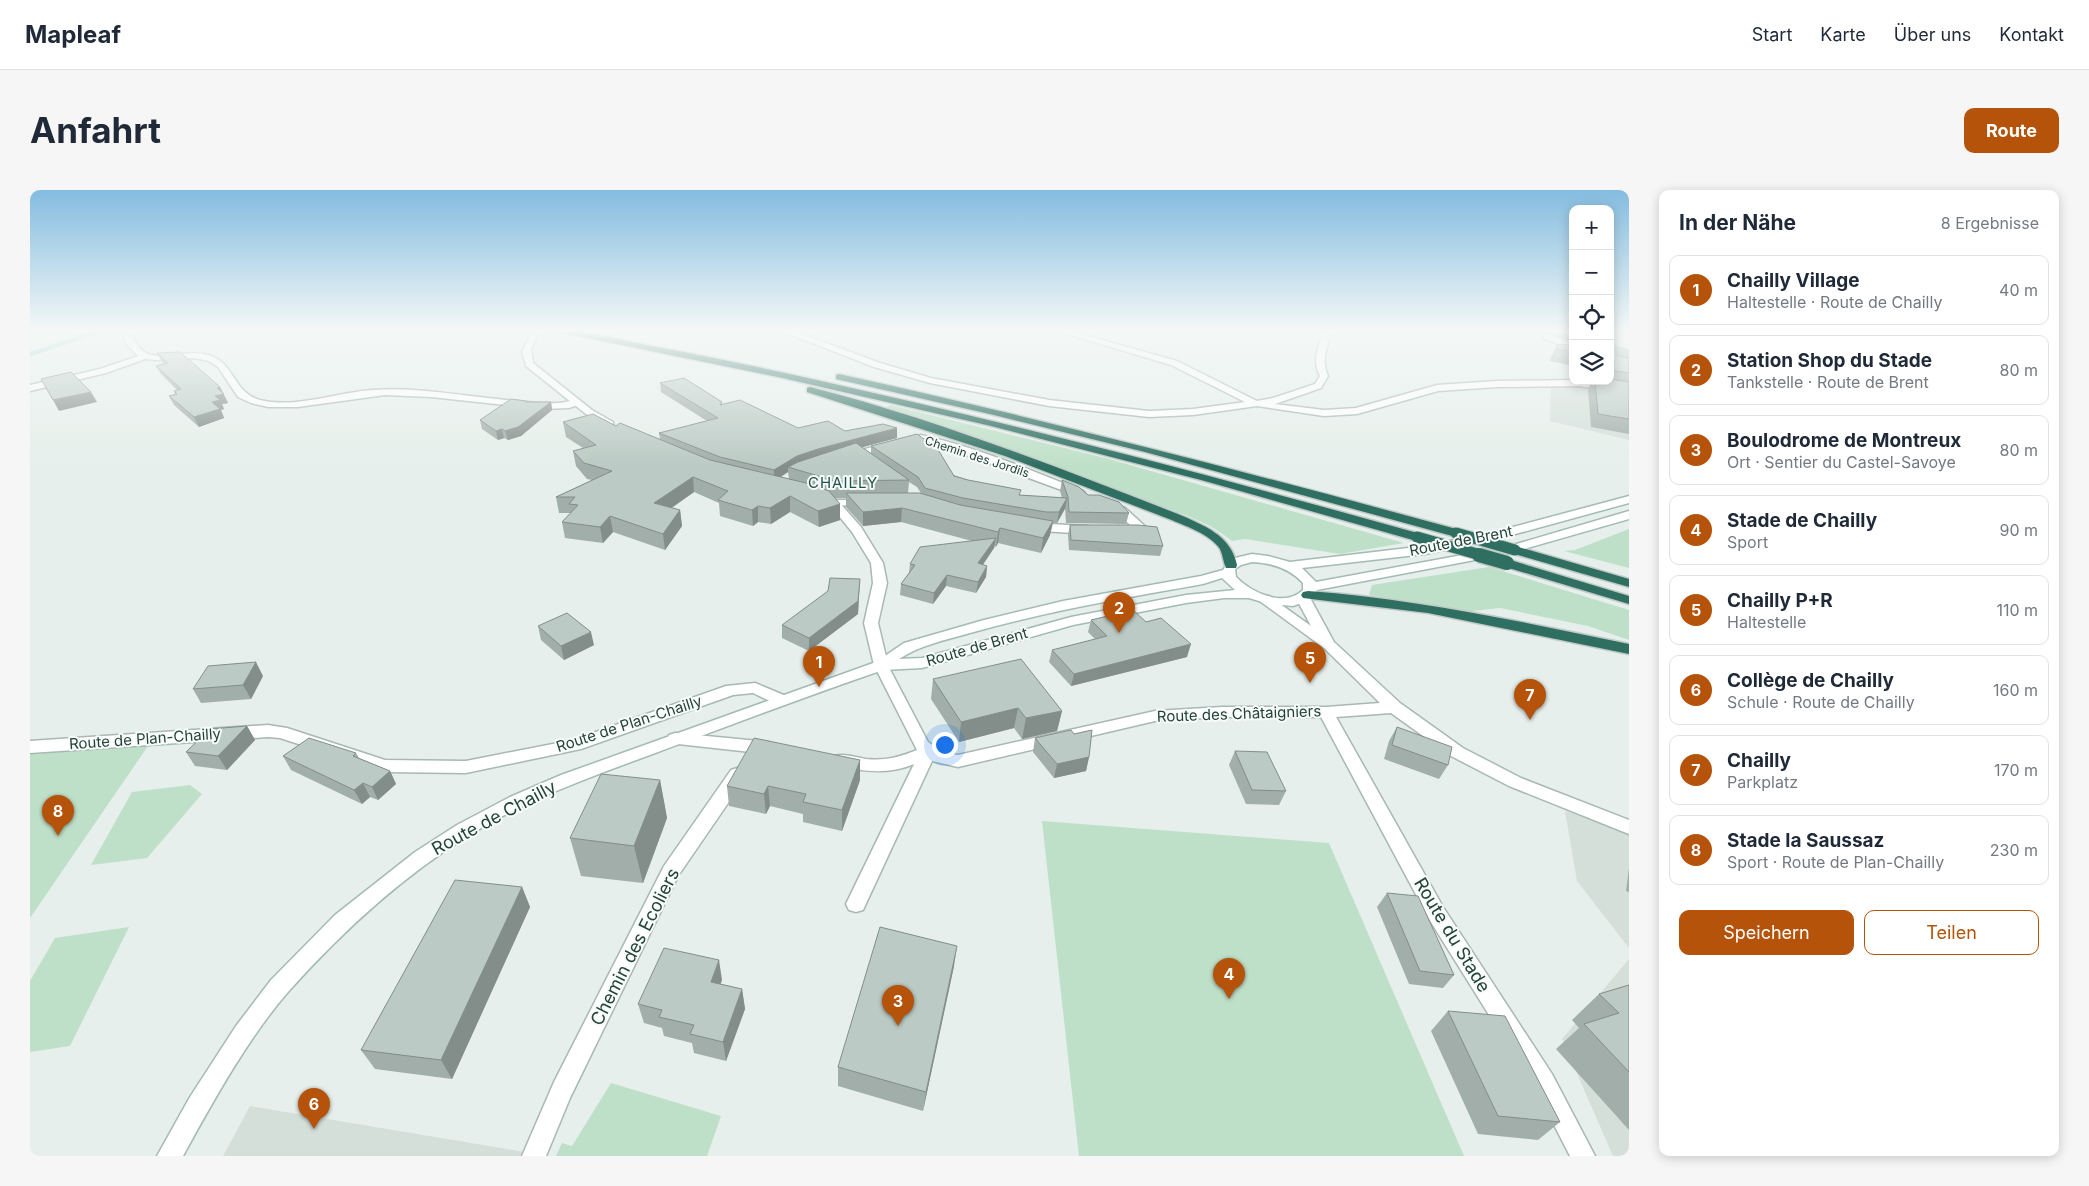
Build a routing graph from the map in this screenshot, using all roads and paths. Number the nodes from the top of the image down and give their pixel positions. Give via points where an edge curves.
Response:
1 (79, 376) edge
2 (229, 376) edge
3 (543, 376) edge
4 (759, 376) edge
5 (788, 376) edge
6 (838, 376) edge
7 (918, 376) edge
8 (1200, 376) edge
9 (1324, 376) edge
10 (30, 388) edge
11 (1629, 391) edge
12 (578, 403) junction
13 (1254, 403) junction
14 (618, 429) edge
15 (840, 458) edge
16 (811, 495) edge
17 (1629, 500) edge
18 (881, 502) edge
19 (834, 503) junction
20 (1629, 514) edge
21 (1021, 526) edge
22 (1101, 530) edge
23 (1127, 530) edge
24 (1538, 555) junction
25 (1290, 566) junction
26 (1230, 569) junction
27 (1629, 578) edge
28 (1629, 583) edge
29 (1307, 593) junction
30 (1257, 597) junction
31 (1629, 600) edge
32 (1329, 646) junction
33 (1629, 649) edge
34 (881, 666) junction
35 (781, 700) junction
36 (1394, 707) junction
37 (1326, 712) junction
38 (675, 739) junction
39 (30, 747) edge
40 (752, 747) junction
41 (784, 749) edge
42 (928, 752) junction
43 (822, 757) edge
44 (1629, 827) edge
45 (856, 904) dead end
46 (169, 1156) edge
47 (534, 1156) edge
48 (1583, 1156) edge

1 - 10 street
2 - 12 street via 235,389 248,398 267,404 292,404 384,392 550,408
3 - 12 street
4 - 26 highway via 878,410 1080,480 1208,533 1225,547
5 - 31 highway, bridge via 1041,435 1234,486
6 - 24 highway, bridge via 1135,446
7 - 13 street via 1049,403 1149,414 1193,412
8 - 13 street
9 - 13 street via 1318,386 1275,401
11 - 13 street via 1578,383 1438,388 1357,410 1324,413
12 - 14 street
15 - 23 street, Chemin des Jordils via 862,457 921,438 939,442 1121,510 1142,530
16 - 19 street
17 - 25 street, Route de Brent via 1425,550
18 - 19 street
19 - 34 street via 857,530 878,563 880,583 871,623
20 - 29 street, Route de Brent via 1537,543 1353,577
21 - 22 street
24 - 27 highway
24 - 28 highway
25 - 26 street, Route de Brent via 1261,559 1243,560
25 - 29 street via 1305,576
26 - 30 street via 1234,584
26 - 34 street, Route de Brent via 1203,580 1124,593 989,623 909,646
29 - 30 street, Route de Brent via 1286,601
29 - 32 street
29 - 33 highway via 1363,598
30 - 32 street
30 - 34 street, Route de Brent via 1224,594 1186,599 1081,619 922,663
32 - 36 street
34 - 35 street, Route de Chailly
34 - 42 street
35 - 38 street, Route de Chailly
35 - 39 street, Route de Plan-Chailly via 756,688 731,690 575,745 466,767 385,766 281,732 268,731
36 - 37 street, Route des Châtaigniers
36 - 44 street via 1433,736 1515,782
37 - 42 street, Route des Châtaigniers via 1177,714 1127,721 958,761 940,759
37 - 48 street, Route du Stade via 1436,913 1544,1082
38 - 40 street
38 - 46 street, Route de Chailly via 567,779 516,802 422,857 378,891 335,928 279,987 218,1074
40 - 41 street
40 - 47 street, Chemin des Ecoliers via 729,788 671,871 562,1090
42 - 43 street via 895,765 881,766
42 - 45 street

